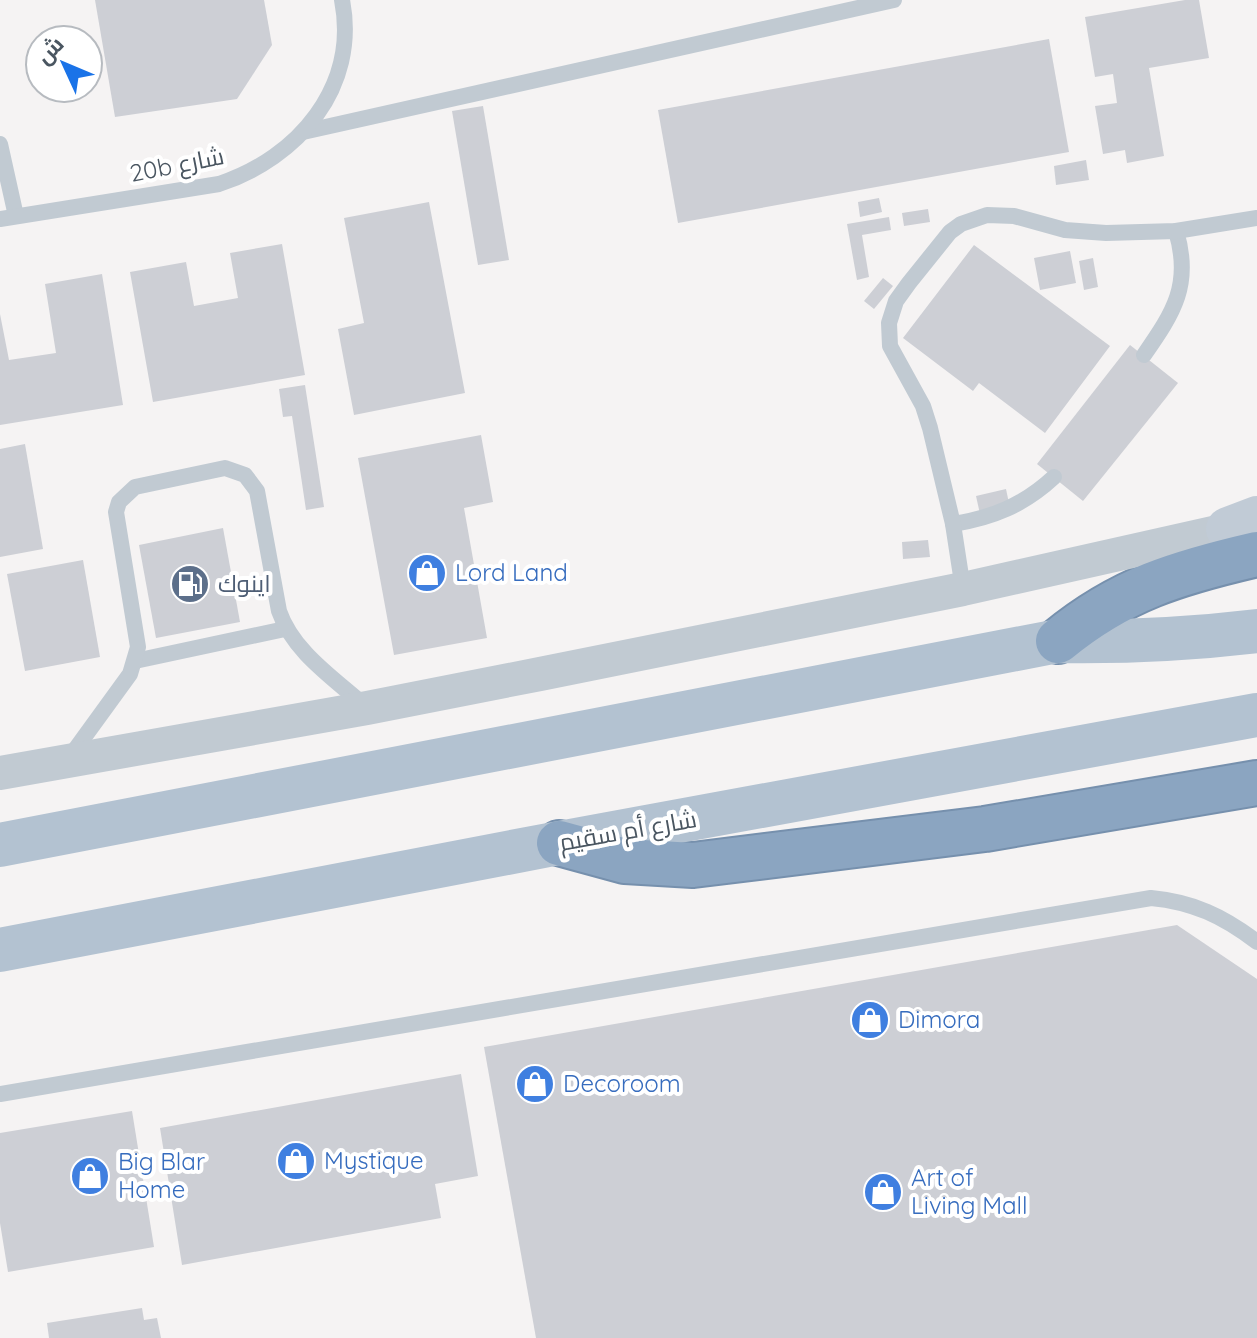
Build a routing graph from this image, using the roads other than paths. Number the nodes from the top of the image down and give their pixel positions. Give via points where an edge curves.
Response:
1 (342, 0) edge
2 (894, 0) edge
3 (303, 132) junction
4 (0, 144) edge
5 (8, 218) edge
6 (1257, 218) edge
7 (1176, 231) junction
8 (1144, 355) dead end
9 (1054, 477) dead end
10 (953, 524) junction
11 (1250, 531) edge
12 (1257, 579) edge
13 (963, 589) junction
14 (285, 629) junction
15 (1257, 631) edge
16 (1078, 641) junction
17 (135, 661) junction
18 (367, 708) junction
19 (1257, 715) edge
20 (68, 761) junction
21 (0, 773) edge
22 (1257, 783) edge
23 (559, 843) junction
24 (0, 845) edge
25 (1257, 942) edge
26 (0, 950) edge
27 (0, 1094) edge

1 - 3 lane, 20b شارع via 345,29 339,67 319,113
2 - 3 lane
3 - 5 lane, 20b شارع via 265,164 219,184
4 - 5 lane
6 - 7 lane
7 - 8 lane via 1183,252 1181,288
7 - 10 lane via 1083,232 987,215 950,232 909,283 889,323 890,346 923,406
9 - 10 lane via 1002,513
10 - 13 lane
11 - 13 street
11 - 16 highway via 1177,575 1113,601
12 - 16 highway via 1166,600
13 - 18 street
14 - 17 lane
14 - 17 lane via 257,491 245,475 225,468 135,487 116,512 137,632
14 - 18 lane
15 - 16 main road via 1193,639
16 - 24 main road
17 - 20 lane
18 - 20 street
19 - 23 main road, شارع أم سقيم
20 - 21 street
22 - 23 highway via 985,829 693,865 625,861
23 - 26 main road, شارع أم سقيم
25 - 27 lane via 1205,909 1151,898

